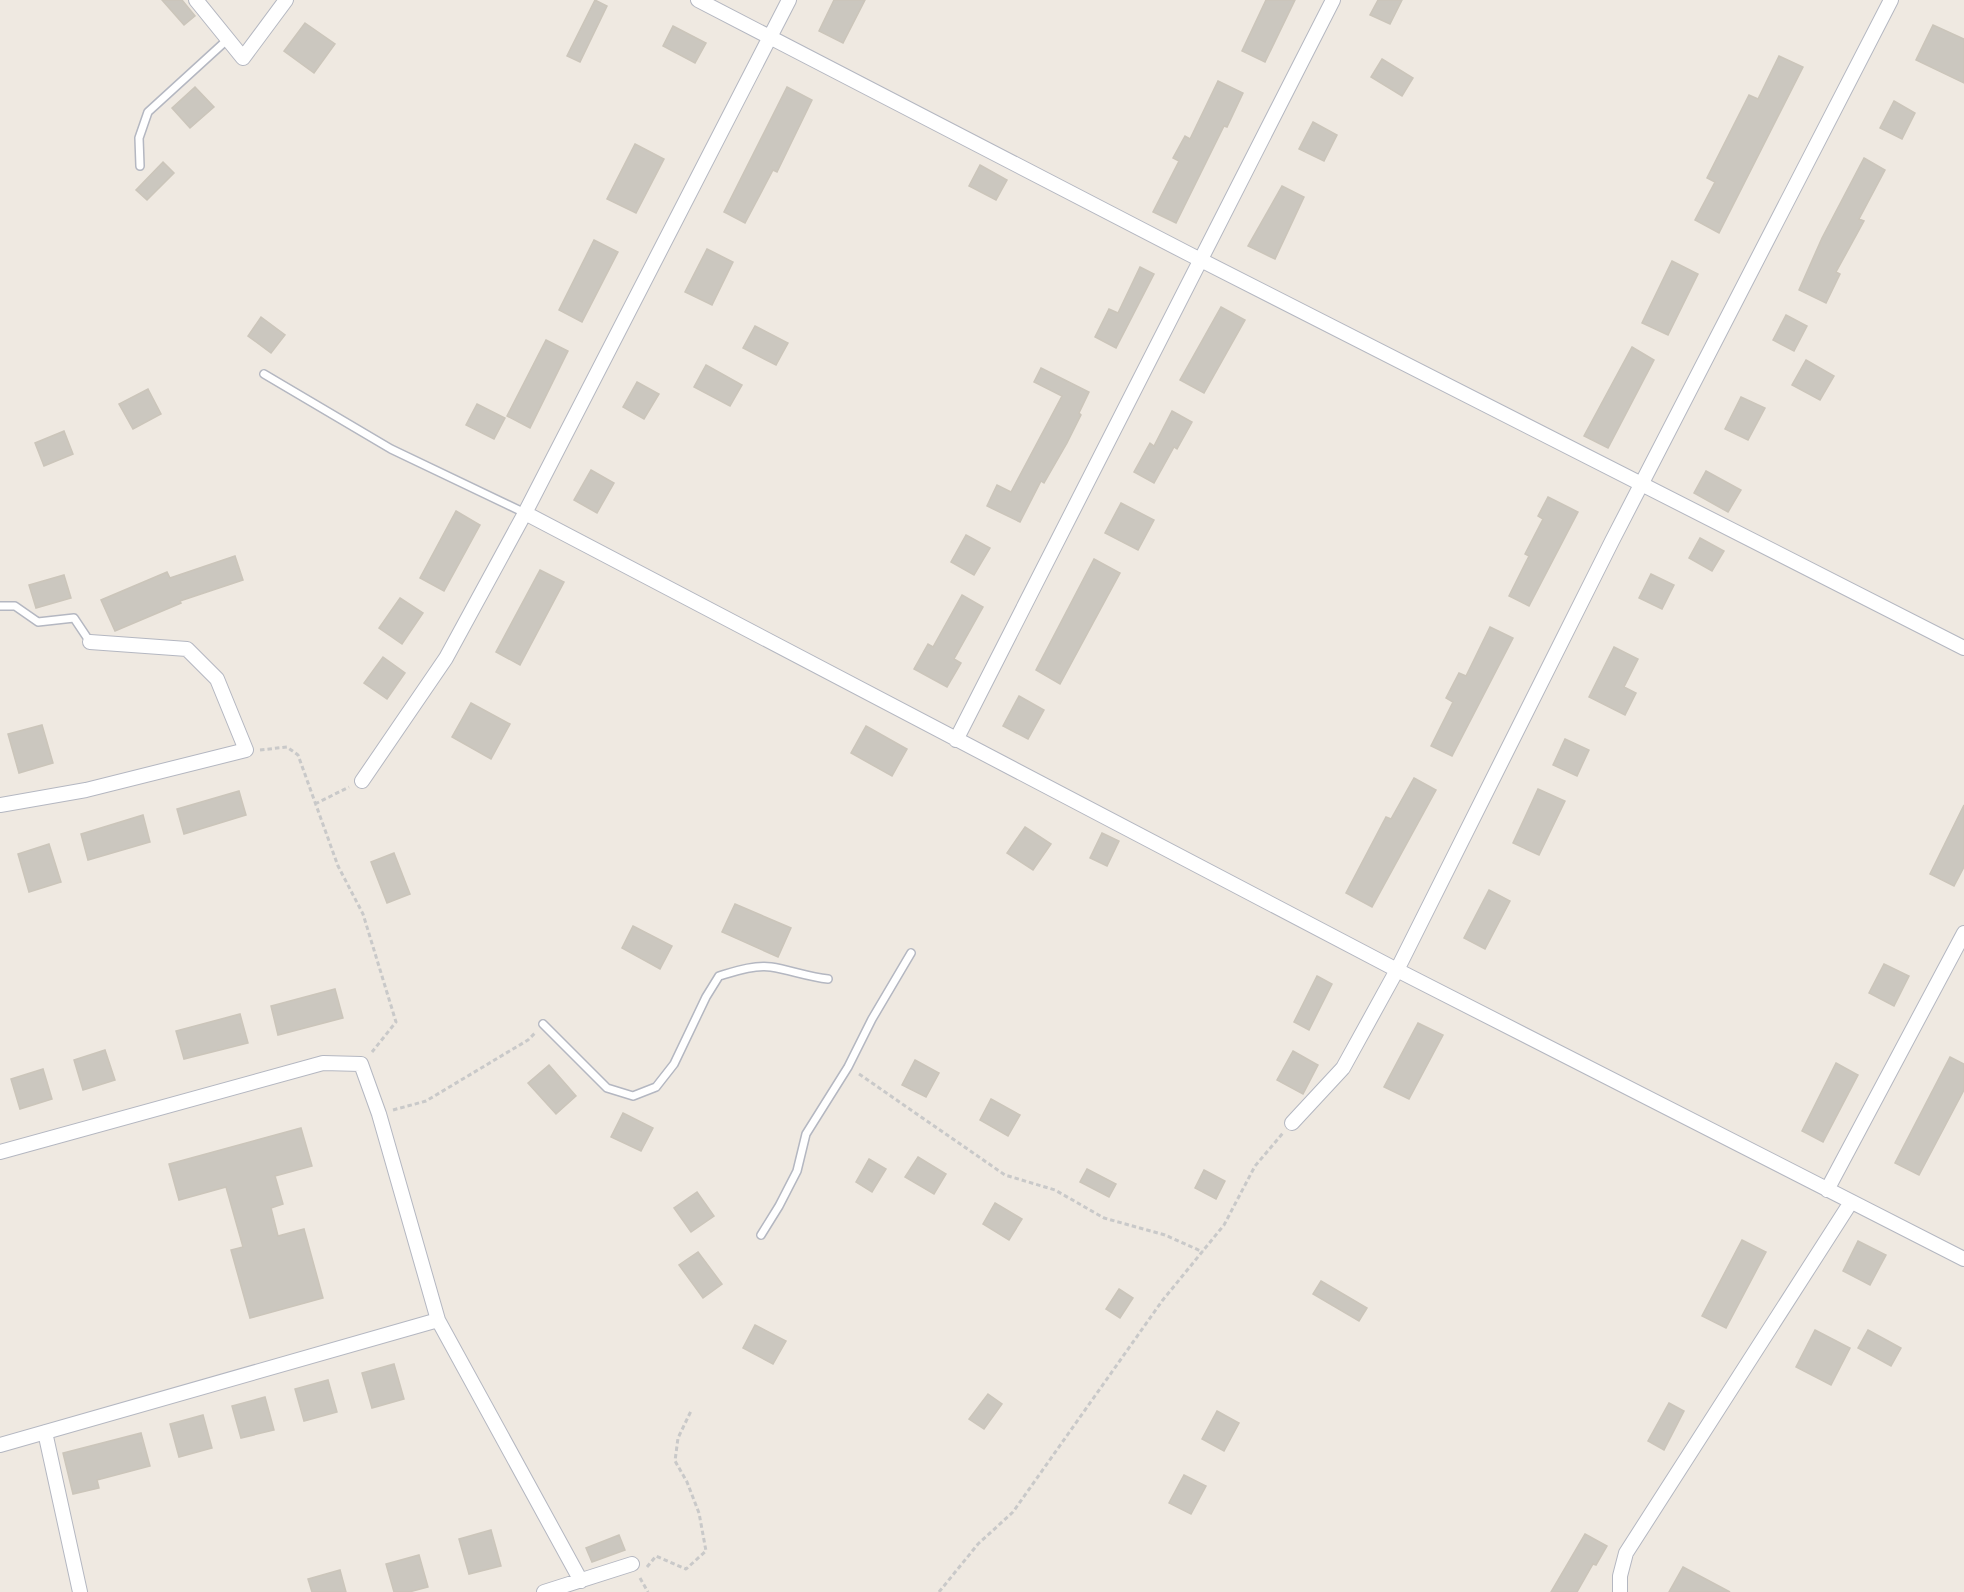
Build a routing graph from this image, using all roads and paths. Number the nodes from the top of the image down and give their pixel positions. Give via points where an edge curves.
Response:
1 (196, 0) edge
2 (286, 0) edge
3 (698, 0) edge
4 (789, 0) edge
5 (1334, 0) edge
6 (1891, 0) edge
7 (770, 37) junction
8 (228, 39) junction
9 (140, 166) dead end
10 (1201, 260) junction
11 (264, 374) dead end
12 (1641, 485) junction
13 (525, 513) junction
14 (0, 606) edge
15 (90, 642) joint
16 (1964, 648) edge
17 (956, 740) junction
18 (246, 750) junction
19 (362, 781) joint
20 (315, 804) junction
21 (0, 806) edge
22 (1964, 933) edge
23 (911, 953) dead end
24 (1397, 970) junction
25 (828, 980) dead end
26 (543, 1024) joint
27 (361, 1064) junction
28 (848, 1067) junction
29 (379, 1114) junction
30 (1292, 1123) joint
31 (0, 1152) edge
32 (1827, 1190) junction
33 (1851, 1202) junction
34 (761, 1235) dead end
35 (1203, 1252) junction
36 (1964, 1259) edge
37 (438, 1320) junction
38 (692, 1412) dead end
39 (45, 1432) junction
40 (0, 1444) edge
41 (638, 1567) joint
42 (581, 1581) junction
43 (80, 1592) edge
44 (544, 1592) edge
45 (939, 1592) edge
46 (1620, 1592) edge

1 - 8 street
2 - 8 street via 243,58
3 - 7 street
4 - 7 street
5 - 10 street
6 - 12 street
7 - 10 street
7 - 13 street
8 - 9 lane via 148,112 139,138
10 - 12 street
10 - 17 street
11 - 13 lane via 391,449
12 - 16 street
12 - 24 street
13 - 17 street
13 - 19 street via 446,658
14 - 15 lane via 15,606 38,622 74,618
15 - 18 street via 187,649 218,679
17 - 24 street
18 - 20 path via 287,747 298,756
18 - 21 street via 86,790
19 - 20 path
20 - 27 path via 338,866 363,914 396,1022
22 - 32 street
23 - 28 lane
24 - 30 street via 1343,1068
24 - 32 street
25 - 26 lane via 750,967 719,976 674,1064 656,1087 633,1096 608,1088
26 - 29 path via 528,1040 426,1101
27 - 29 street
27 - 31 street via 323,1062
28 - 34 lane via 807,1134 797,1171
28 - 35 path via 1005,1175 1055,1190 1104,1218 1165,1235
29 - 37 street
30 - 35 path via 1255,1166 1224,1225
32 - 33 street
33 - 36 street
33 - 46 street via 1626,1553
35 - 45 path via 1162,1302 1012,1512 978,1544
37 - 39 street
37 - 42 street
38 - 41 path via 678,1438 675,1461 699,1513 706,1551 686,1569 656,1556
39 - 40 street
39 - 43 street
41 - 42 street
42 - 44 street

